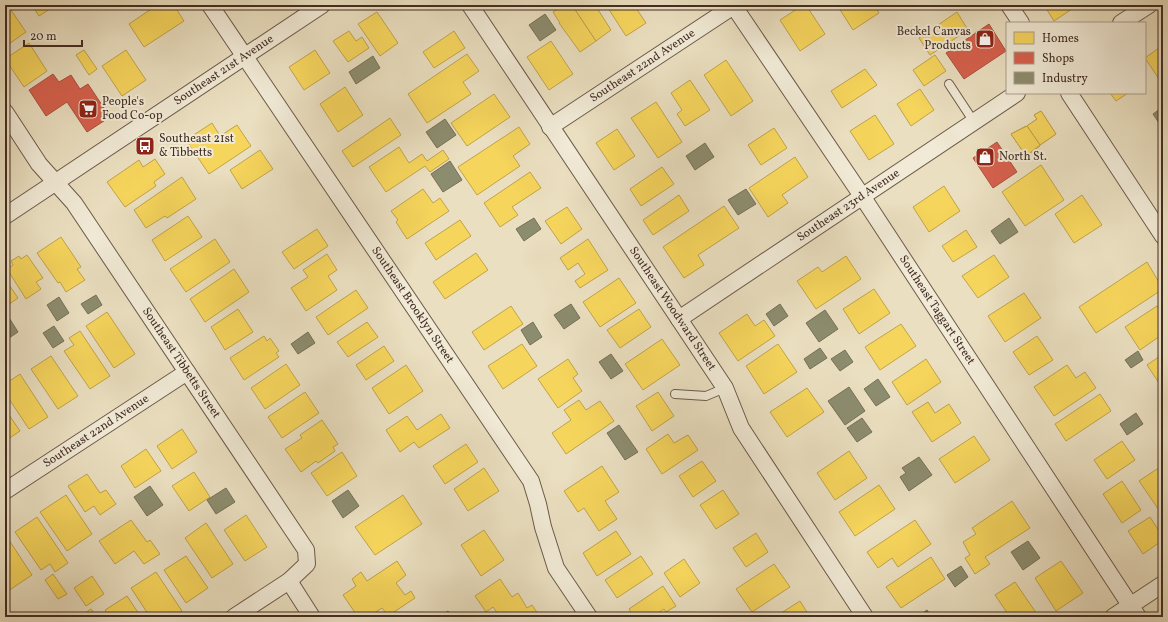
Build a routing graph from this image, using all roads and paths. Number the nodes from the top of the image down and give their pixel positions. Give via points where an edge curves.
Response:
1 (210, 5) edge
2 (322, 5) edge
3 (470, 5) edge
4 (734, 5) edge
5 (1009, 5) edge
6 (1149, 5) edge
7 (1020, 22) edge
8 (1124, 22) edge
9 (245, 57) junction
10 (949, 84) dead end
11 (1016, 94) edge
12 (1070, 94) edge
13 (5, 112) edge
14 (974, 122) junction
15 (550, 127) junction
16 (55, 182) junction
17 (862, 196) junction
18 (5, 216) edge
19 (1163, 236) edge
20 (679, 318) junction
21 (187, 372) junction
22 (725, 388) junction
23 (675, 394) dead end
24 (5, 491) edge
25 (288, 581) junction
26 (1163, 584) edge
27 (1134, 611) edge
28 (234, 617) edge
29 (312, 617) edge
30 (589, 617) edge
31 (866, 617) edge
32 (1113, 617) edge

1 - 9 street, Southeast Brooklyn Street
2 - 9 street, Southeast 21st Avenue
3 - 15 street, Southeast Woodward Street
4 - 15 street, Southeast 22nd Avenue
4 - 17 street, Southeast Taggart Street
5 - 7 street
6 - 8 street
9 - 16 street, Southeast 21st Avenue
9 - 30 street, Southeast Brooklyn Street via 531,481 556,568
10 - 14 lane
11 - 14 street, Southeast 23rd Avenue
12 - 19 street
13 - 16 street, Southeast Tibbetts Street via 39,164
14 - 17 street, Southeast 23rd Avenue
15 - 20 street, Southeast Woodward Street
16 - 18 street, Southeast 21st Avenue
16 - 21 street, Southeast Tibbetts Street via 74,203
17 - 20 street, Southeast 23rd Avenue
17 - 27 street, Southeast Taggart Street
20 - 22 street, Southeast Woodward Street
21 - 24 street, Southeast 22nd Avenue
21 - 25 street, Southeast Tibbetts Street via 306,550 307,564
22 - 23 lane via 706,396
22 - 31 street, Southeast Woodward Street via 741,428
25 - 28 street
25 - 29 street
26 - 27 street
27 - 32 street

